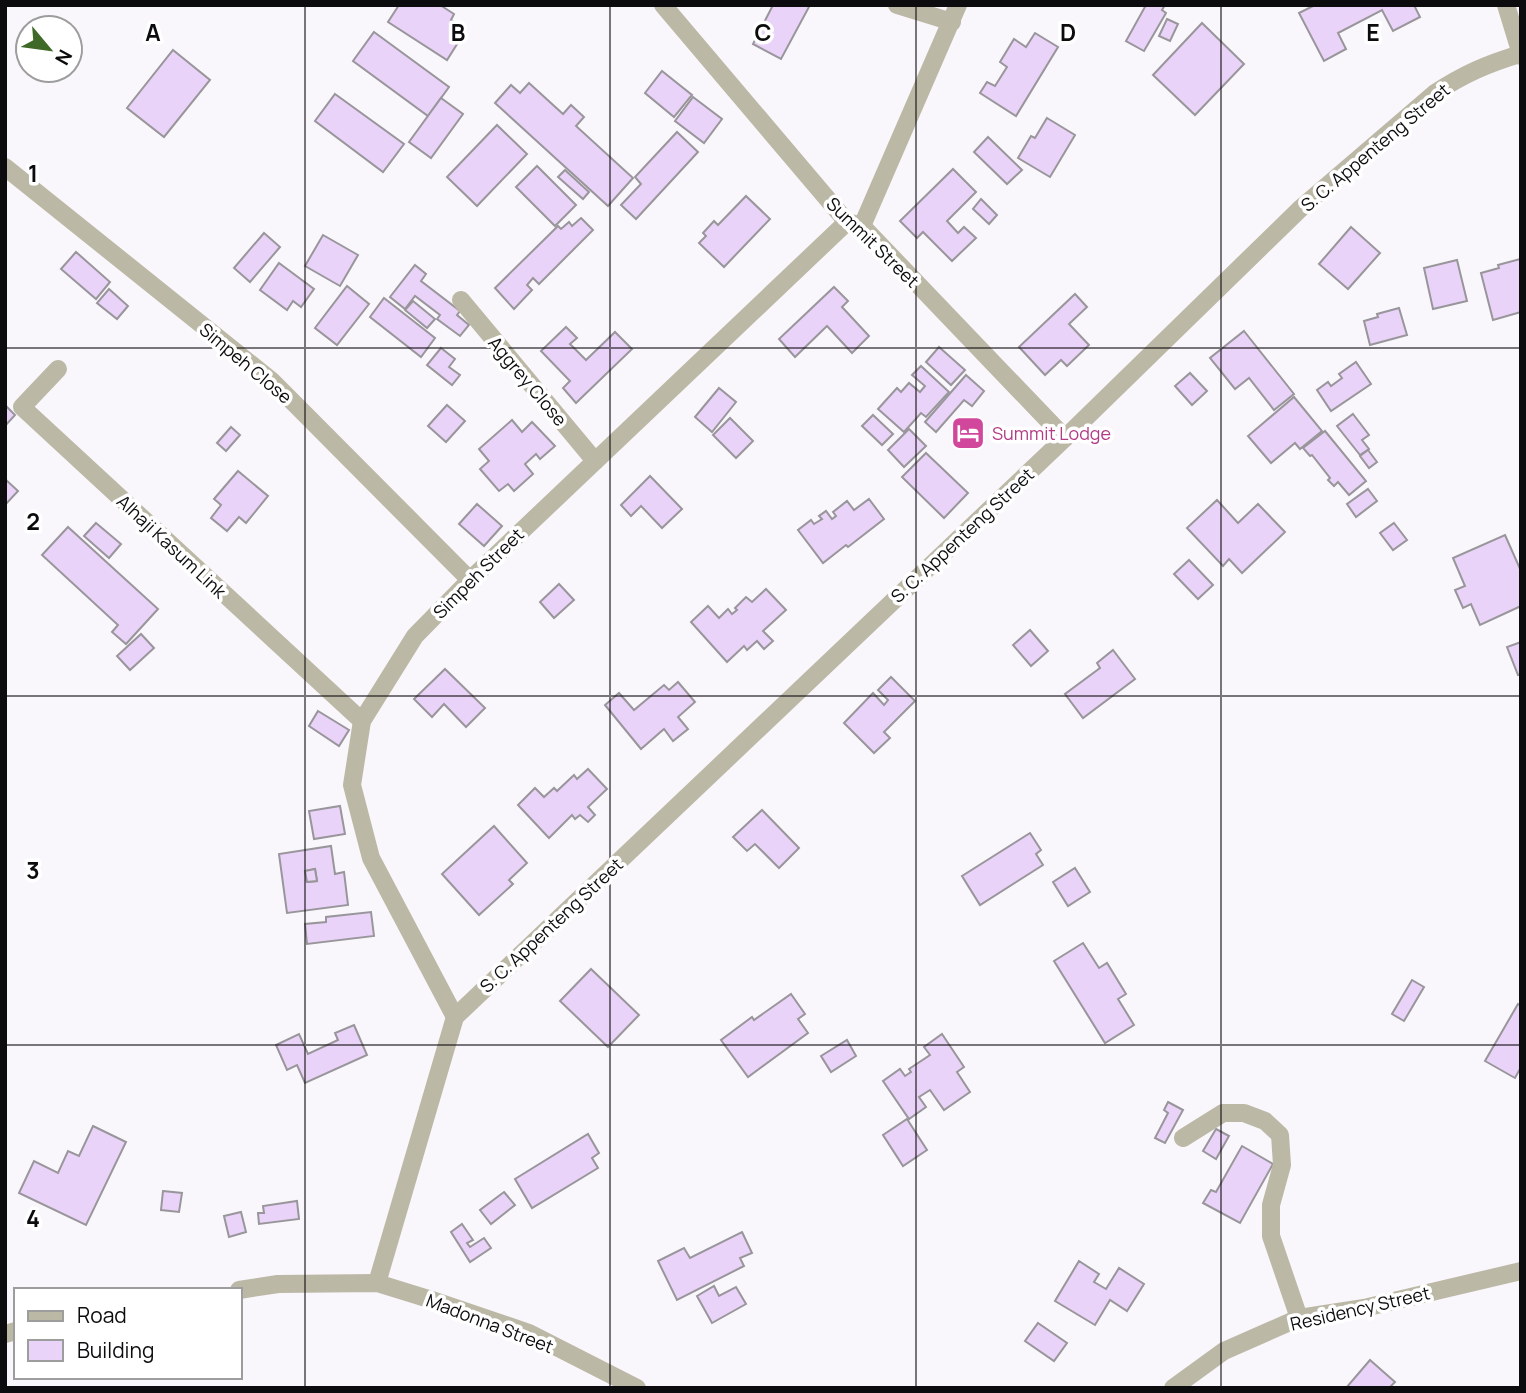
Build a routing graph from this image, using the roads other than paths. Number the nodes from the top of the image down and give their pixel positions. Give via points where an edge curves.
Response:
1 (663, 5) edge
2 (897, 5) edge
3 (1506, 5) edge
4 (955, 13) edge
5 (1521, 54) edge
6 (5, 167) edge
7 (854, 224) junction
8 (461, 300) dead end
9 (58, 369) dead end
10 (1065, 438) junction
11 (595, 461) junction
12 (470, 580) junction
13 (362, 721) junction
14 (454, 1017) junction
15 (1183, 1138) dead end
16 (1521, 1271) edge
17 (377, 1283) junction
18 (242, 1290) edge
19 (1298, 1318) junction
20 (637, 1388) edge
21 (1173, 1388) edge

1 - 7 street, Summit Street
2 - 4 street
3 - 5 street
4 - 7 street
5 - 10 street, S. C. Appenteng Street via 1460,77 1425,102 1301,208
6 - 12 street, Simpeh Close via 272,382
7 - 10 street, Summit Street
7 - 11 street, Simpeh Street
8 - 11 street, Aggrey Close
9 - 13 street, Alhaji Kasum Link via 22,407
10 - 14 street, S. C. Appenteng Street
11 - 12 street, Simpeh Street
12 - 13 street, Simpeh Street via 415,636
13 - 14 street, Simpeh Street via 352,785 371,858
14 - 17 street
15 - 19 street via 1223,1113 1244,1113 1265,1121 1280,1135 1283,1165 1271,1205 1271,1236
16 - 19 street, Residency Street via 1364,1308
17 - 18 street, Madonna Street via 278,1284
17 - 20 street, Madonna Street via 529,1333
19 - 21 street, Residency Street via 1224,1352

